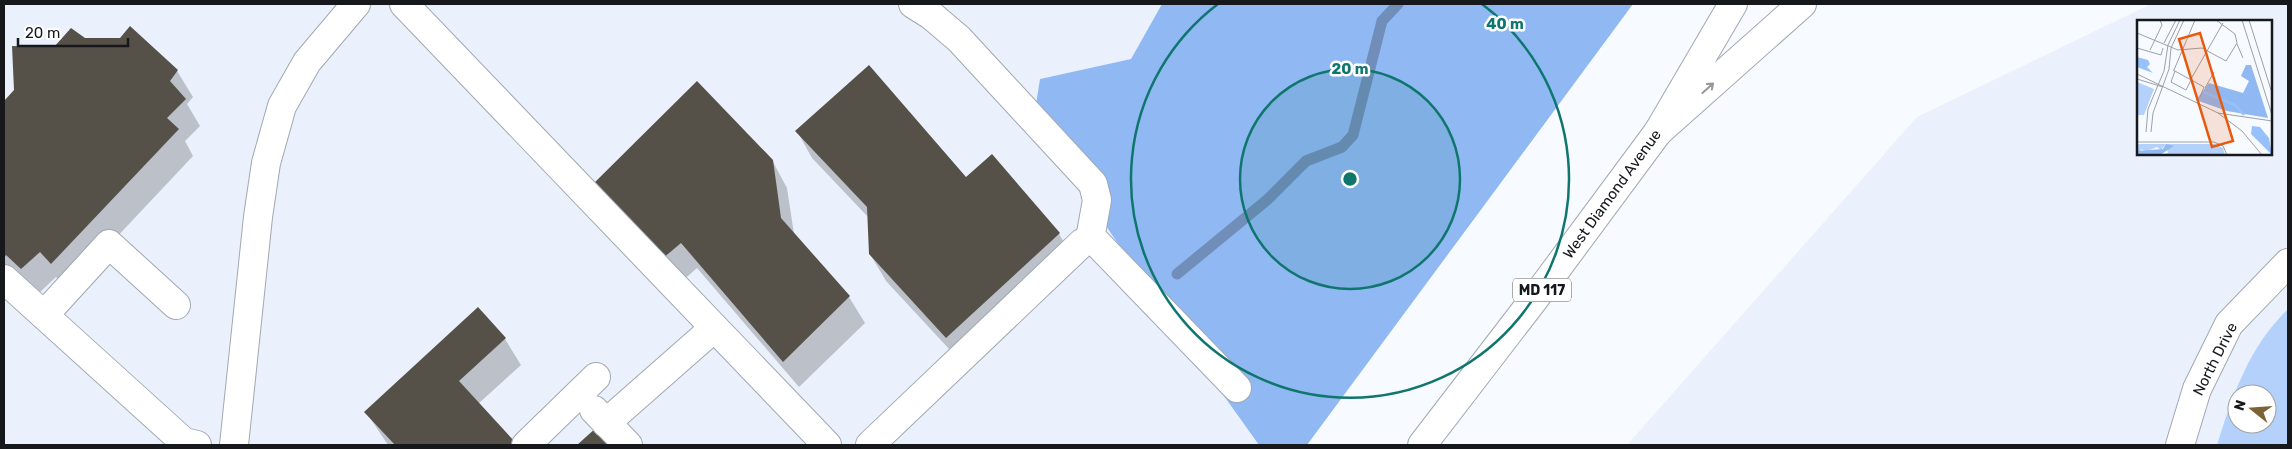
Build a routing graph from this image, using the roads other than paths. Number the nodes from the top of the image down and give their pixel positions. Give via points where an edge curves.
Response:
1 (356, 4) edge
2 (404, 4) edge
3 (912, 4) edge
4 (1733, 4) edge
5 (1802, 4) edge
6 (1658, 132) junction
7 (1090, 239) junction
8 (2288, 263) edge
9 (4, 279) edge
10 (176, 305) dead end
11 (44, 315) junction
12 (714, 328) junction
13 (1237, 388) dead end
14 (606, 423) junction
15 (197, 445) edge
16 (234, 445) edge
17 (526, 445) edge
18 (628, 445) edge
19 (827, 445) edge
20 (870, 445) edge
21 (1422, 445) edge
22 (2180, 445) edge

1 - 16 main road via 307,62 282,106 268,154 258,217
2 - 12 main road
3 - 7 main road via 932,16 959,40 1092,184 1097,200
4 - 6 main road, West Diamond Avenue / MD 117
6 -> 5 main road
6 - 21 main road, West Diamond Avenue / MD 117 via 1536,298
7 - 13 main road
7 - 20 main road
8 - 22 main road, North Drive via 2229,324 2198,389
9 - 11 main road
10 - 11 main road via 109,244
11 - 15 main road via 184,442
12 - 14 main road
12 - 19 main road
14 - 17 main road via 588,386
14 - 18 main road

